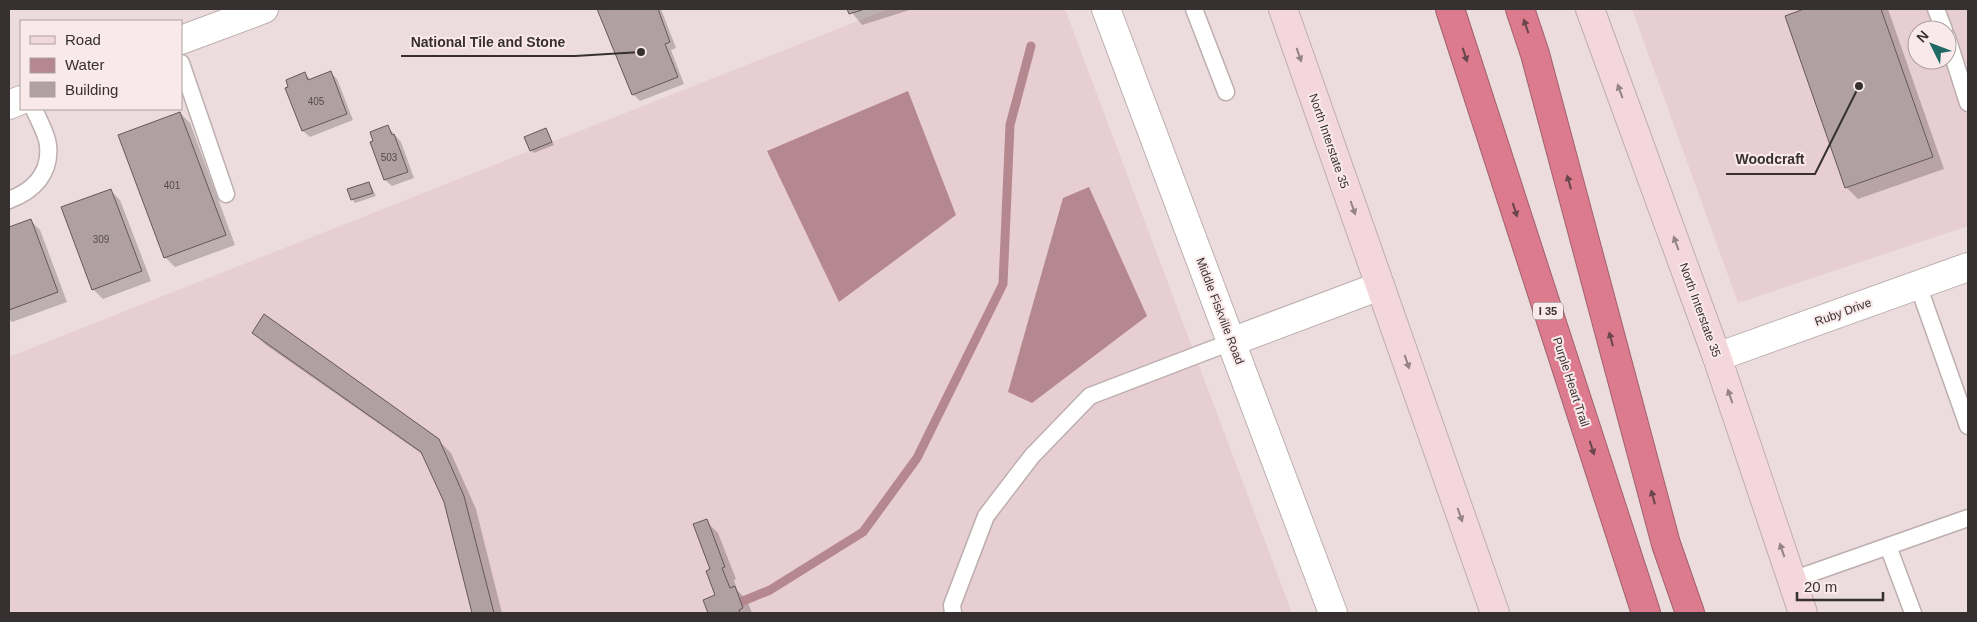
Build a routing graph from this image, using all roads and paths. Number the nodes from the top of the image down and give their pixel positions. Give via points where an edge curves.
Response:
1 (264, 9) edge
2 (1106, 9) edge
3 (1194, 9) edge
4 (1283, 9) edge
5 (1450, 9) edge
6 (1520, 9) edge
7 (1590, 9) edge
8 (182, 40) edge
9 (182, 66) edge
10 (1957, 68) edge
11 (1226, 92) dead end
12 (1968, 103) edge
13 (34, 110) edge
14 (226, 194) dead end
15 (9, 200) edge
16 (1968, 268) edge
17 (1918, 285) junction
18 (1380, 286) junction
19 (1231, 342) junction
20 (1717, 358) junction
21 (1968, 426) edge
22 (1968, 518) edge
23 (1666, 544) junction
24 (1888, 546) junction
25 (1792, 580) junction
26 (953, 613) edge
27 (1333, 613) edge
28 (1495, 613) edge
29 (1646, 613) edge
30 (1690, 613) edge
31 (1700, 613) edge
32 (1803, 613) edge
33 (1913, 613) edge

1 - 8 street
2 - 19 street, Middle Fiskville Road
3 - 11 lane
4 -> 18 main road, North Interstate 35
5 -> 29 highway, Purple Heart Trail / I 35
23 -> 6 highway via 1535,54
20 -> 7 main road, North Interstate 35
9 - 14 lane
10 - 12 lane
13 - 15 lane via 48,144 44,174 26,193
16 - 17 street, Ruby Drive
17 - 20 street, Ruby Drive
17 - 21 lane
18 - 19 street
18 -> 28 main road, North Interstate 35
19 - 26 lane via 1090,396 1032,456 986,516 952,605
19 - 27 street, Middle Fiskville Road
25 -> 20 main road, North Interstate 35
22 - 24 lane
23 - 30 highway
23 - 31 highway
24 - 25 lane
24 - 33 lane
25 - 32 main road, North Interstate 35

